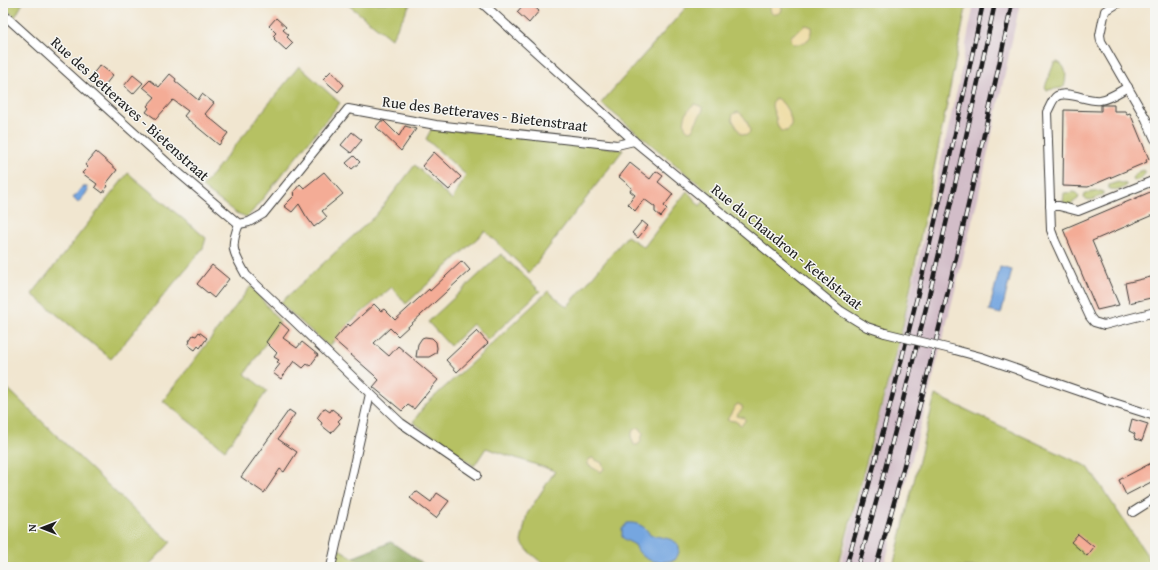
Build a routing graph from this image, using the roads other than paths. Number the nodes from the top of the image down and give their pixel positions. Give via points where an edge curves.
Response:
1 (482, 3) edge
2 (1115, 5) edge
3 (3, 14) edge
4 (1128, 87) junction
5 (1155, 140) edge
6 (634, 141) junction
7 (1155, 180) edge
8 (1050, 206) junction
9 (239, 224) junction
10 (1155, 312) edge
11 (370, 394) junction
12 (1155, 416) edge
13 (477, 475) dead end
14 (1155, 498) edge
15 (1133, 512) dead end
16 (331, 567) edge

1 - 6 street, Rue du Chaudron - Ketelstraat
2 - 4 street via 1105,11 1100,35 1103,45
3 - 9 street, Rue des Betteraves - Bietenstraat via 173,168
4 - 5 street
4 - 8 street via 1099,101 1066,94 1057,96 1053,101 1048,112
6 - 9 street, Rue des Betteraves - Bietenstraat via 617,145 436,125 348,109 263,214
6 - 12 street, Rue du Chaudron - Ketelstraat, bridge via 841,311 867,327 980,357
7 - 8 street via 1078,211
8 - 10 street via 1051,230 1055,241 1094,322 1104,324
9 - 11 street via 234,237 233,251 246,275
11 - 13 street via 401,423
11 - 16 street
14 - 15 street

